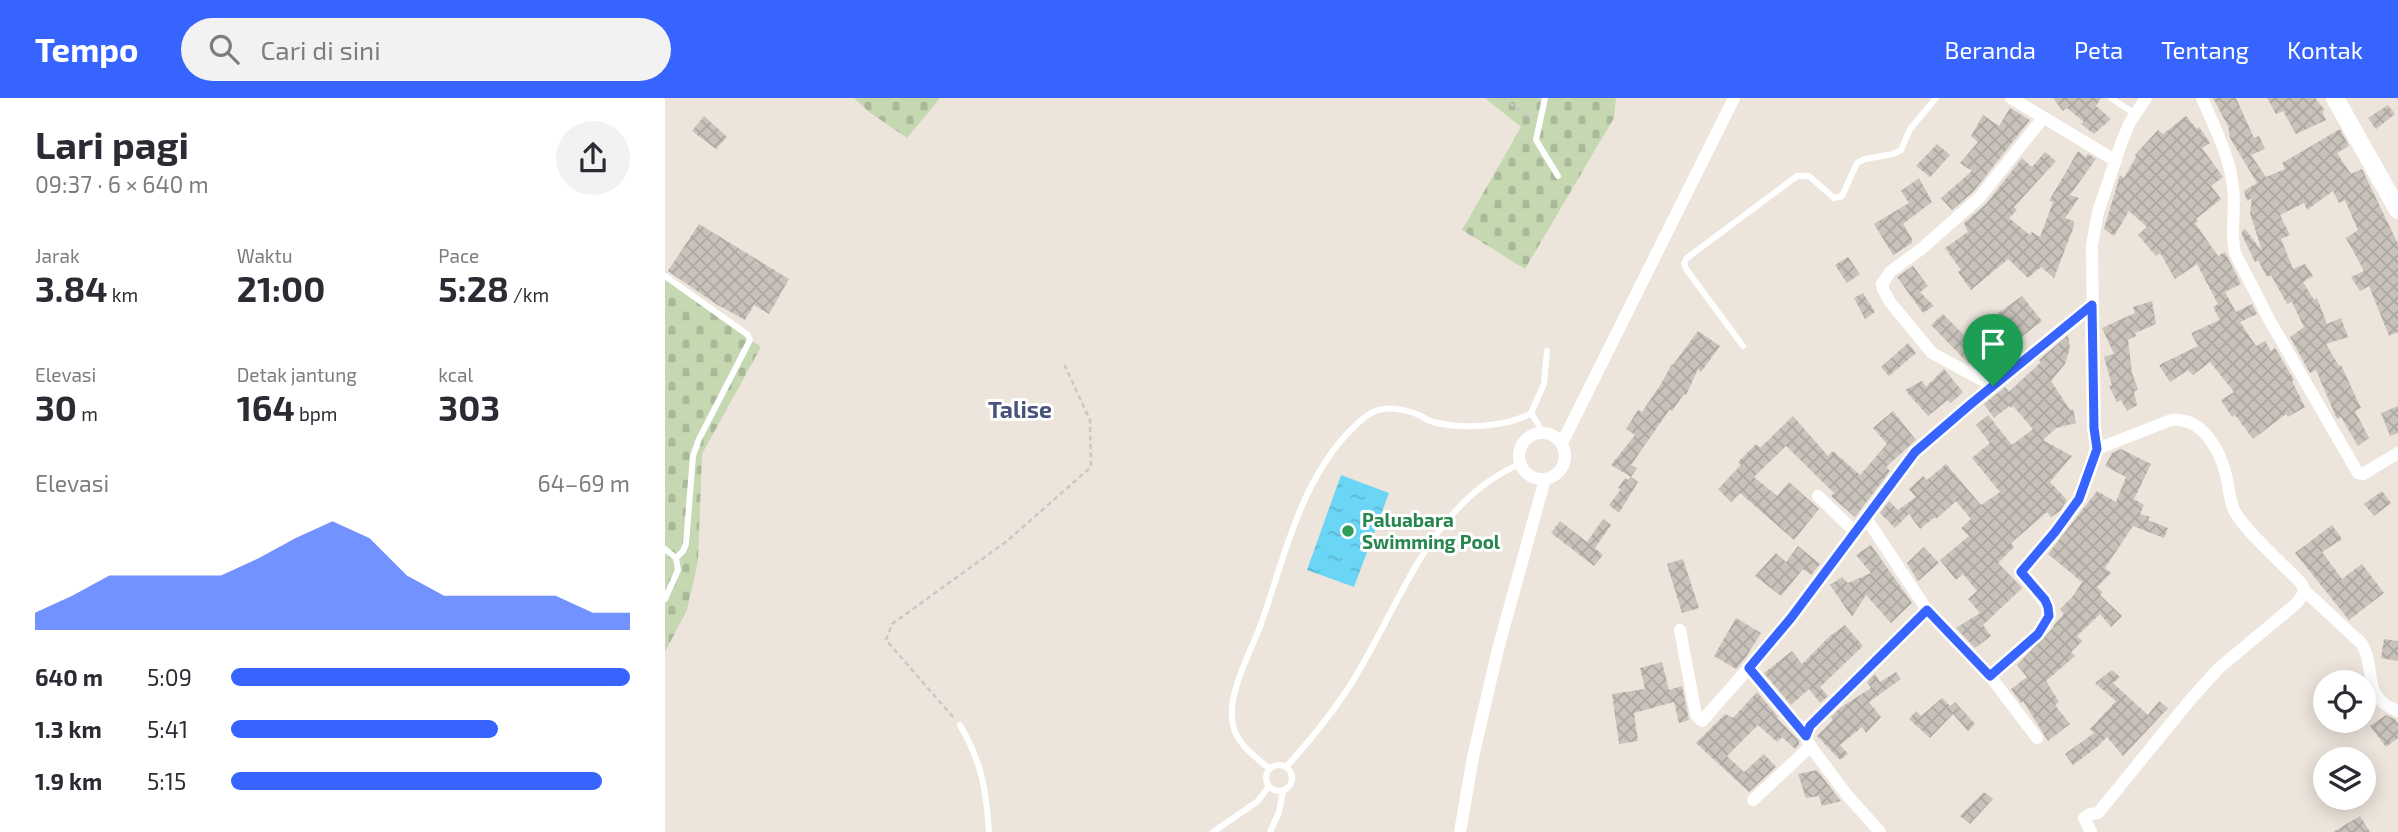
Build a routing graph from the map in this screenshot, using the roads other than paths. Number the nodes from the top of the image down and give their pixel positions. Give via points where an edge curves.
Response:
1 (1545, 98) edge
2 (1734, 98) edge
3 (1936, 98) edge
4 (2011, 98) edge
5 (2111, 98) edge
6 (2146, 98) edge
7 (2202, 98) edge
8 (2335, 98) edge
9 (2135, 114) junction
10 (2043, 118) junction
11 (2116, 161) junction
12 (1558, 176) dead end
13 (2398, 210) edge
14 (665, 276) edge
15 (2092, 305) junction
16 (1743, 346) dead end
17 (1547, 351) dead end
18 (1993, 386) junction
19 (1531, 413) junction
20 (1543, 432) junction
21 (1562, 443) junction
22 (2097, 449) junction
23 (2398, 453) edge
24 (1520, 464) junction
25 (1545, 479) junction
26 (1818, 496) dead end
27 (1866, 518) junction
28 (1855, 532) junction
29 (665, 549) edge
30 (676, 558) junction
31 (2305, 591) junction
32 (665, 598) edge
33 (1927, 610) junction
34 (1680, 630) dead end
35 (1749, 668) junction
36 (1990, 676) junction
37 (2398, 711) edge
38 (960, 725) road end
39 (2037, 738) dead end
40 (1808, 741) junction
41 (1286, 766) junction
42 (1270, 769) junction
43 (1269, 786) junction
44 (1283, 791) junction
45 (1753, 800) dead end
46 (989, 832) edge
47 (1213, 832) edge
48 (1270, 832) edge
49 (1460, 832) edge
50 (1880, 832) edge
51 (2091, 832) edge

1 - 12 lane via 1536,140
2 - 21 street
3 - 16 lane via 1910,129 1901,150 1857,163 1842,196 1834,198 1809,176 1797,176 1686,258 1686,269
4 - 10 street
5 - 9 lane
6 - 9 street
7 - 23 street via 2232,180 2235,253 2270,321 2358,473
8 - 13 street
9 - 11 street
10 - 11 street
10 - 18 street via 1974,204 1891,271 1882,284 1890,302 1932,353
11 - 15 street via 2092,245
14 - 30 lane via 750,340 696,447 686,544
15 - 18 street
15 - 22 street
17 - 19 lane via 1544,384
18 - 27 street via 1915,452
19 - 20 lane
19 - 42 lane via 1495,425 1470,426 1430,422 1391,407 1372,412 1334,449 1300,508 1232,708 1240,742
20 - 21 street
20 - 24 street via 1522,443
21 - 25 street via 1566,455 1562,468
22 - 31 street via 2171,420 2184,418 2194,423 2217,450 2235,512
22 - 36 street via 2079,499 2021,572 2045,600 2049,616 2038,634
24 - 25 street via 1532,477
24 - 41 lane via 1466,499 1439,531 1350,686 1317,733
25 - 49 street via 1498,649
26 - 28 street
27 - 28 street
27 - 33 street
28 - 35 street
29 - 30 lane
30 - 32 lane via 678,570
31 - 37 street via 2362,644 2377,698
31 - 51 street via 2297,603 2219,668 2098,813 2084,818
33 - 36 street
33 - 40 street via 1810,726
34 - 35 street via 1700,720
35 - 40 street
36 - 39 street
38 - 46 lane via 985,788
40 - 45 street
40 - 50 street
41 - 42 lane
41 - 44 lane via 1292,778
42 - 43 lane via 1266,775
43 - 44 lane
43 - 47 lane via 1258,801
44 - 48 lane

